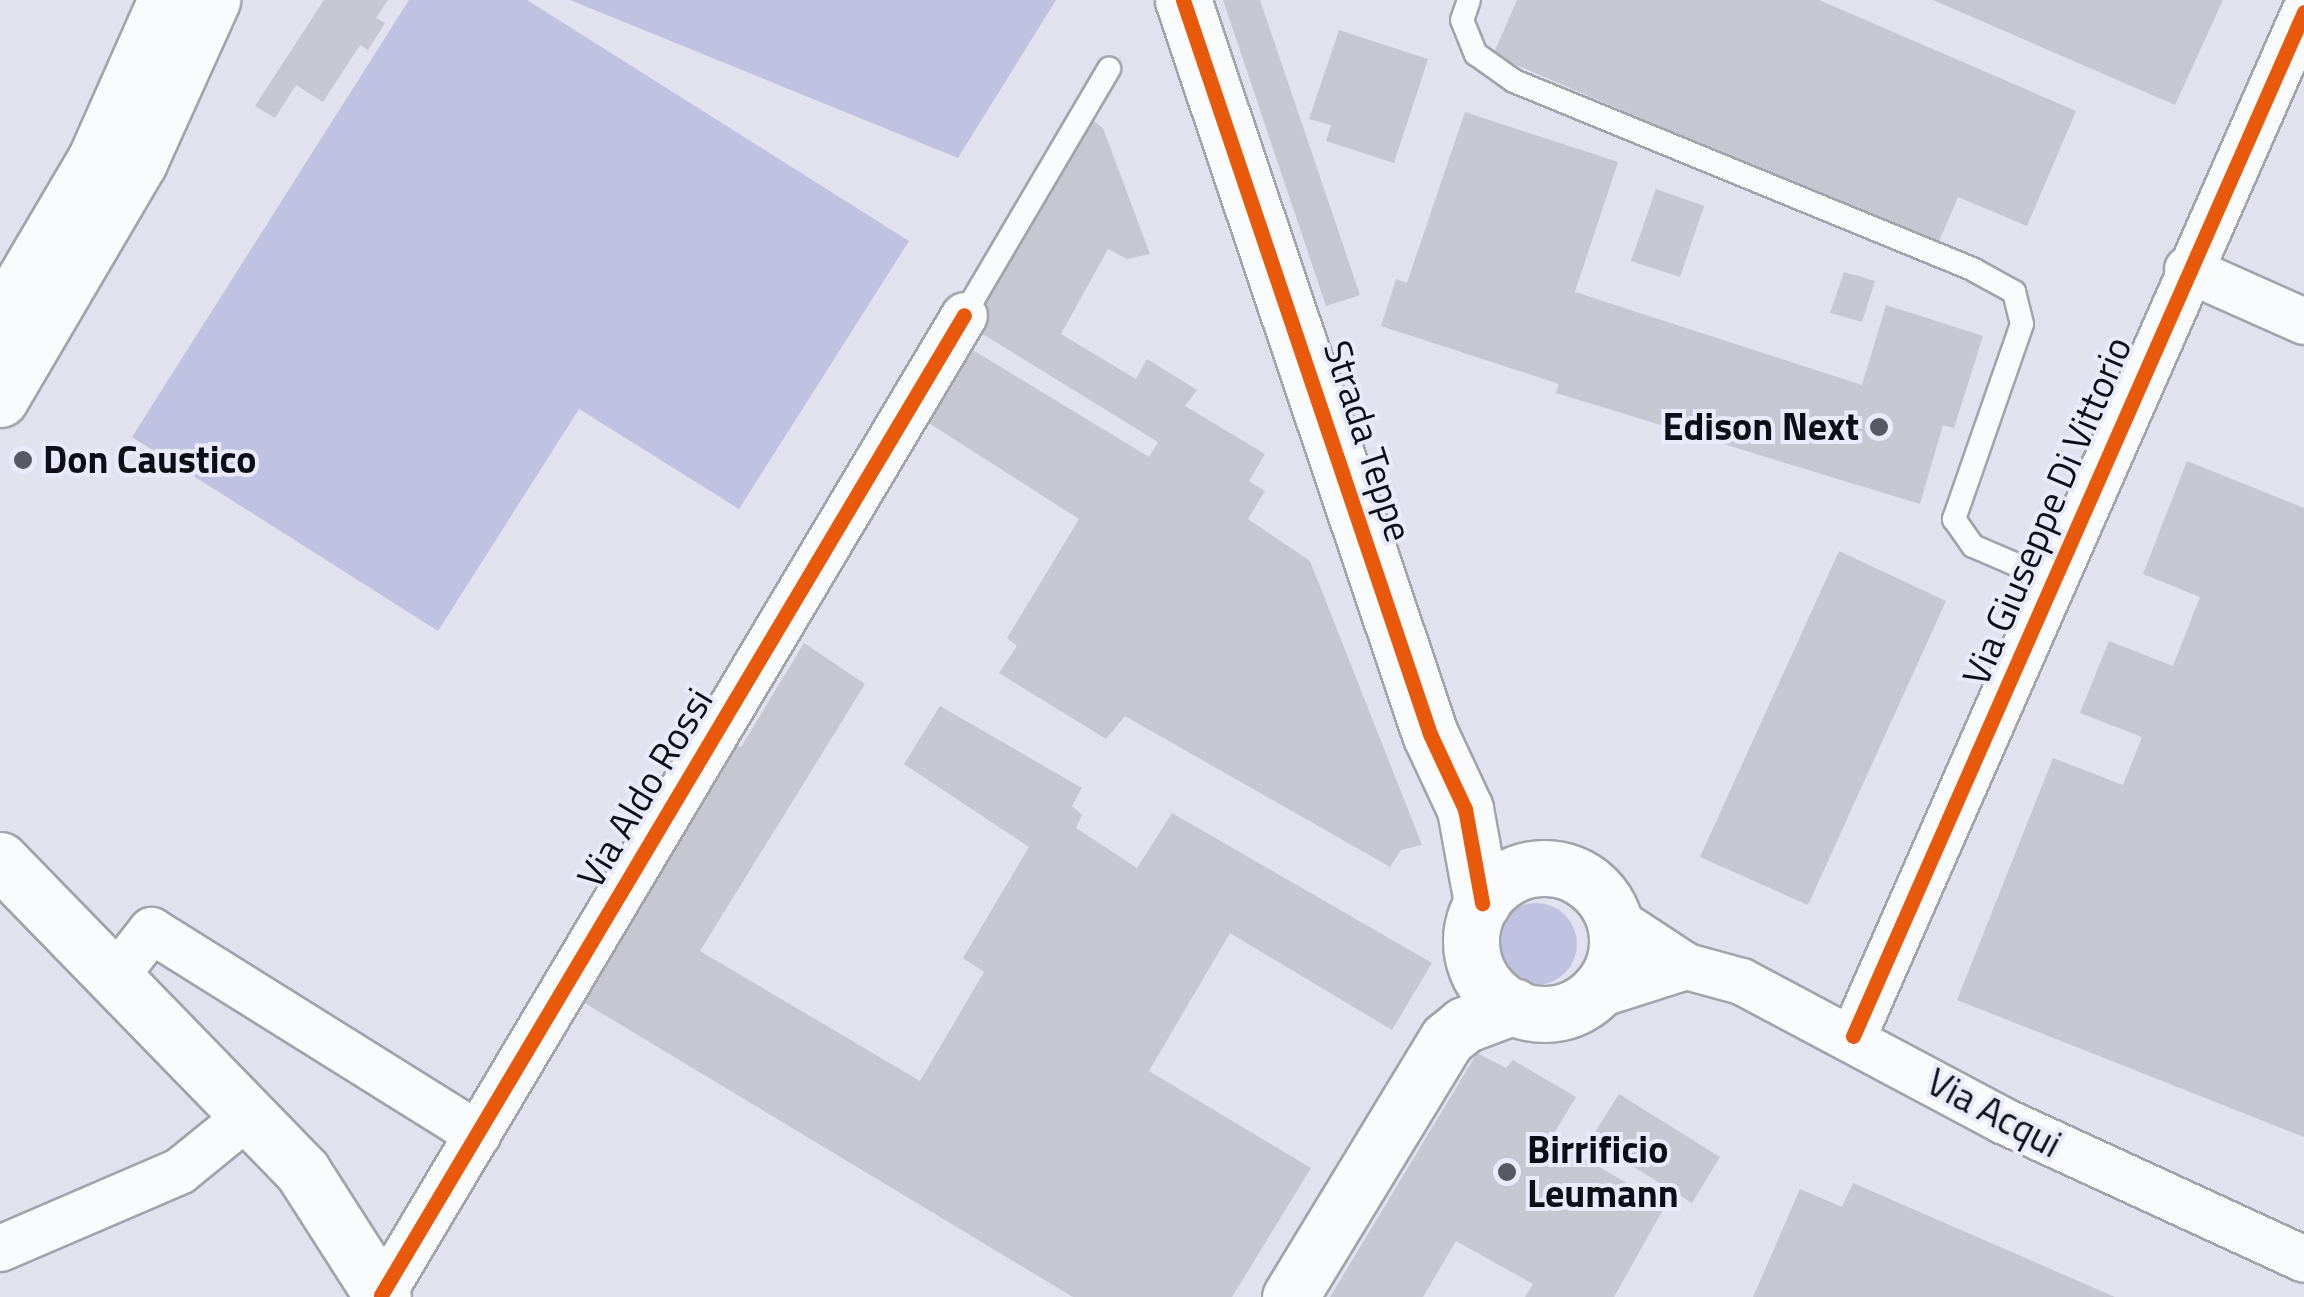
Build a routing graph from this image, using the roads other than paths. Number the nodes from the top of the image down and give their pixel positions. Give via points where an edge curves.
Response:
1 (166, 0) edge
2 (212, 0) edge
3 (1183, 0) edge
4 (1469, 0) edge
5 (2304, 12) edge
6 (1109, 69) dead end
7 (2187, 270) junction
8 (964, 314) joint
9 (2304, 320) edge
10 (0, 321) edge
11 (0, 400) edge
12 (2052, 580) junction
13 (1465, 809) junction
14 (0, 860) edge
15 (1527, 869) junction
16 (1482, 903) junction
17 (1613, 918) junction
18 (1473, 959) junction
19 (1686, 966) junction
20 (114, 977) junction
21 (1592, 996) junction
22 (1514, 1006) junction
23 (1853, 1036) junction
24 (1447, 1039) junction
25 (248, 1115) junction
26 (478, 1134) junction
27 (0, 1248) edge
28 (2304, 1259) edge
29 (382, 1296) edge
30 (1290, 1297) edge

1 - 10 street via 94,160
2 - 11 street via 139,162
3 - 13 street, Strada Teppe via 1430,734
4 - 12 lane via 1462,20 1476,54 1514,80 2014,292 2022,324 1954,519 1973,546
5 - 7 street, Via Giuseppe Di Vittorio
6 - 8 lane
7 - 9 street
7 - 12 street, Via Giuseppe Di Vittorio
8 - 26 street, Via Aldo Rossi
12 - 23 street, Via Giuseppe Di Vittorio
13 - 15 street, Strada Teppe
13 - 16 street, Strada Teppe
14 - 20 street
15 - 16 street via 1505,879
15 - 17 street, Via Acqui via 1574,874 1593,887
16 - 18 street via 1471,936
17 - 19 street, Via Acqui
17 - 21 street via 1616,952
18 - 22 street via 1482,980
18 - 24 street via 1454,996
19 - 21 street
19 - 23 street, Via Acqui via 1741,981
20 - 25 street
20 - 26 street via 151,930
21 - 22 street via 1546,1014
22 - 24 street via 1464,1025
23 - 28 street, Via Acqui via 2002,1120
24 - 30 street
25 - 27 street via 179,1171
25 - 29 street via 303,1172
26 - 29 street, Via Aldo Rossi

